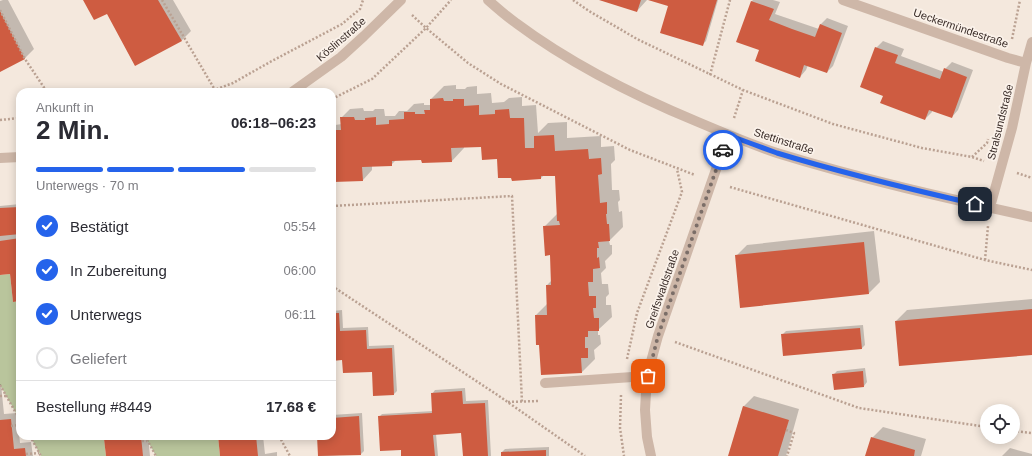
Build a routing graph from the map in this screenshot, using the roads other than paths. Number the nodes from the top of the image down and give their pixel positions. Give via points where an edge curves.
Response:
1 (401, 0) edge
2 (488, 0) edge
3 (843, 0) edge
4 (1032, 42) edge
5 (1026, 63) junction
6 (298, 88) edge
7 (728, 135) junction
8 (16, 157) edge
9 (0, 158) edge
10 (990, 207) junction
11 (1032, 217) edge
12 (648, 376) junction
13 (545, 383) dead end
14 (651, 456) edge

1 - 6 street, Köslinstraße via 341,57
2 - 7 street, Stettinstraße via 516,23 597,74 661,107
3 - 5 street, Ueckermündestraße
4 - 5 street, Stralsundstraße
5 - 10 street, Stralsundstraße via 1012,128
7 - 10 street, Stettinstraße via 840,171
7 - 12 street, Greifswaldstraße via 658,336
8 - 9 street
10 - 11 street, Stettinstraße
12 - 13 street
12 - 14 street, Greifswaldstraße via 647,437

